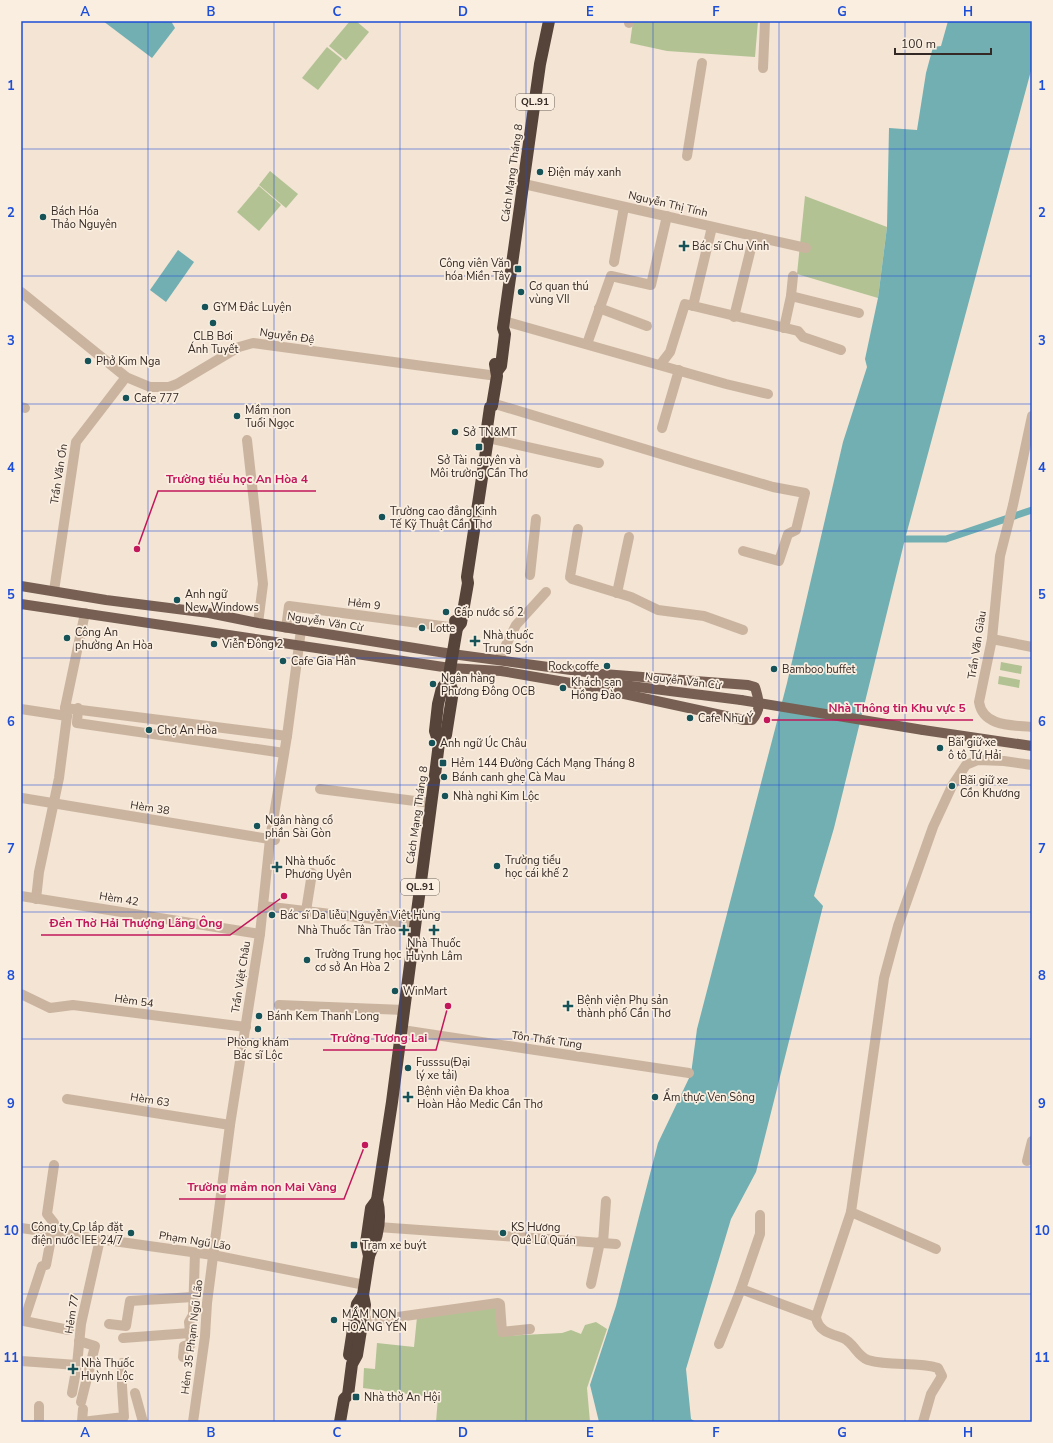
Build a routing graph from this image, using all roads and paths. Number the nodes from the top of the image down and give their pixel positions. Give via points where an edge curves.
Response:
1 (549, 21) edge
2 (766, 21) edge
3 (702, 63) dead end
4 (762, 68) dead end
5 (687, 156) dead end
6 (524, 184) junction
7 (624, 206) junction
8 (667, 216) junction
9 (712, 226) junction
10 (754, 236) junction
11 (806, 248) dead end
12 (614, 262) dead end
13 (793, 276) dead end
14 (21, 292) edge
15 (791, 296) junction
16 (693, 306) junction
17 (599, 308) junction
18 (859, 313) dead end
19 (734, 317) junction
20 (503, 324) junction
21 (647, 326) dead end
22 (784, 328) junction
23 (587, 344) junction
24 (841, 350) dead end
25 (660, 365) junction
26 (679, 370) junction
27 (497, 373) junction
28 (126, 377) junction
29 (768, 394) dead end
30 (492, 405) junction
31 (1032, 416) edge
32 (662, 428) dead end
33 (488, 434) junction
34 (247, 440) dead end
35 (599, 462) dead end
36 (536, 519) dead end
37 (578, 529) dead end
38 (629, 537) dead end
39 (743, 550) dead end
40 (530, 575) dead end
41 (21, 586) edge
42 (54, 591) junction
43 (546, 592) dead end
44 (617, 593) junction
45 (21, 604) edge
46 (84, 613) junction
47 (258, 623) junction
48 (286, 628) junction
49 (457, 628) junction
50 (301, 630) junction
51 (743, 630) dead end
52 (992, 639) junction
53 (300, 644) junction
54 (1032, 647) edge
55 (452, 654) junction
56 (499, 659) junction
57 (450, 668) junction
58 (592, 673) junction
59 (623, 685) junction
60 (594, 687) junction
61 (78, 708) junction
62 (21, 709) edge
63 (66, 712) junction
64 (1032, 727) edge
65 (287, 736) junction
66 (1032, 746) edge
67 (284, 753) junction
68 (1032, 765) edge
69 (320, 789) dead end
70 (22, 798) edge
71 (431, 803) junction
72 (53, 804) junction
73 (273, 840) junction
74 (312, 873) dead end
75 (21, 896) edge
76 (36, 899) junction
77 (263, 906) junction
78 (306, 911) junction
79 (415, 924) junction
80 (260, 934) junction
81 (21, 994) edge
82 (279, 1005) dead end
83 (404, 1010) junction
84 (246, 1027) junction
85 (402, 1030) junction
86 (689, 1073) dead end
87 (67, 1099) dead end
88 (230, 1125) junction
89 (1032, 1140) edge
90 (1027, 1161) dead end
91 (54, 1165) dead end
92 (377, 1200) junction
93 (606, 1201) dead end
94 (851, 1212) junction
95 (760, 1215) dead end
96 (378, 1227) junction
97 (21, 1228) edge
98 (52, 1233) junction
99 (100, 1239) junction
100 (602, 1242) junction
101 (616, 1244) dead end
102 (936, 1249) dead end
103 (195, 1253) junction
104 (214, 1255) junction
105 (369, 1256) junction
106 (591, 1284) dead end
107 (741, 1289) junction
108 (364, 1290) junction
109 (193, 1297) junction
110 (816, 1317) junction
111 (362, 1322) junction
112 (109, 1324) dead end
113 (530, 1329) dead end
114 (69, 1330) dead end
115 (190, 1333) junction
116 (123, 1338) dead end
117 (80, 1341) junction
118 (719, 1344) dead end
119 (182, 1357) dead end
120 (21, 1361) edge
121 (122, 1362) dead end
122 (352, 1364) junction
123 (77, 1365) junction
124 (72, 1393) dead end
125 (135, 1393) dead end
126 (348, 1395) junction
127 (39, 1406) dead end
128 (39, 1422) edge
129 (82, 1422) edge
130 (143, 1422) edge
131 (193, 1422) edge
132 (340, 1422) edge
133 (348, 1422) edge
134 (923, 1422) edge

1 - 6 highway, Cách Mạng Tháng 8 / QL.91 via 540,64
2 - 4 street
3 - 5 street
6 - 7 street, Nguyễn Thị Tính
6 - 20 highway, Cách Mạng Tháng 8 / QL.91
7 - 8 street, Nguyễn Thị Tính
7 - 12 street
8 - 9 street, Nguyễn Thị Tính
8 - 17 street via 651,286 611,276
9 - 10 street, Nguyễn Thị Tính
9 - 16 street
10 - 11 street, Nguyễn Thị Tính
10 - 19 street
13 - 15 street
14 - 28 street, Nguyễn Đệ
15 - 18 street
15 - 22 street
16 - 19 street
16 - 25 street via 685,304 670,352
17 - 21 street
17 - 23 street
19 - 22 street
20 - 23 street
20 - 27 highway, Cách Mạng Tháng 8 / QL.91 via 499,333 495,365
22 - 24 street via 800,332 803,337
23 - 25 street
25 - 26 street
26 - 29 street
26 - 32 street
27 - 28 street, Nguyễn Đệ via 253,343 239,347 169,387 150,387
27 - 30 highway, Cách Mạng Tháng 8 / QL.91
28 - 42 street, Trần Văn Ơn via 76,442
30 - 33 highway, Cách Mạng Tháng 8 / QL.91
30 - 39 street via 773,487 805,493 796,530 788,534 779,561
31 - 52 street, Trần Văn Giàu via 1000,556
33 - 35 street
33 - 49 highway, Cách Mạng Tháng 8 / QL.91 via 467,577 462,582 455,622
34 - 47 street via 263,584
36 - 40 street
37 - 44 street via 570,577 575,581
38 - 44 street
41 - 42 main road, Nguyễn Văn Cừ
42 - 47 main road, Nguyễn Văn Cừ via 208,613
43 - 56 street via 516,625
44 - 51 street via 658,610 704,616
45 - 46 main road, Nguyễn Văn Cừ
46 - 53 main road, Nguyễn Văn Cừ
46 - 63 street
47 - 48 main road, Nguyễn Văn Cừ
48 - 49 street, Hẻm 9 via 290,606
48 - 50 main road, Nguyễn Văn Cừ
49 - 55 highway, Cách Mạng Tháng 8 / QL.91
50 - 53 street, Trần Việt Châu
50 - 55 main road, Nguyễn Văn Cừ
52 - 54 street
52 - 64 street, Trần Văn Giàu via 978,702 980,710 995,722
53 - 57 main road, Nguyễn Văn Cừ
53 - 65 street, Trần Việt Châu
55 - 56 main road, Nguyễn Văn Cừ
55 - 57 highway, Cách Mạng Tháng 8 / QL.91
56 - 58 main road, Nguyễn Văn Cừ
57 - 60 main road, Nguyễn Văn Cừ via 501,671
57 - 71 highway, Cách Mạng Tháng 8 / QL.91 via 448,681 442,688 438,704 435,731 439,743
58 - 59 main road, Nguyễn Văn Cừ
58 - 60 main road via 748,685 755,687 759,700 758,712 752,720 744,720
59 - 60 main road, Nguyễn Văn Cừ
59 - 66 main road, Nguyễn Văn Cừ, bridge via 741,700
61 - 63 street
61 - 65 street
61 - 67 street via 78,723
62 - 63 street
63 - 72 street
65 - 67 street, Trần Việt Châu
67 - 73 street, Trần Việt Châu
68 - 94 street via 978,760 966,765 952,786 933,828 898,926 884,978
69 - 71 street
70 - 72 street, Hèm 38
71 - 79 highway, Cách Mạng Tháng 8 / QL.91
72 - 73 street, Hèm 38
72 - 76 street
73 - 77 street, Trần Việt Châu
74 - 78 street
75 - 76 street, Hèm 42
76 - 80 street, Hèm 42
77 - 78 street
77 - 80 street, Trần Việt Châu
78 - 79 street
79 - 83 highway, Cách Mạng Tháng 8 / QL.91
80 - 84 street, Trần Việt Châu
81 - 84 street, Hèm 54 via 50,1008 73,1005
82 - 83 street
83 - 85 highway, Cách Mạng Tháng 8 / QL.91
84 - 88 street, Trần Việt Châu
85 - 86 street, Tôn Thất Tùng
85 - 92 highway, Cách Mạng Tháng 8 / QL.91
87 - 88 street, Hèm 63
88 - 104 street, Trần Việt Châu
89 - 90 street
91 - 98 street via 47,1214 54,1223
92 - 96 highway, Cách Mạng Tháng 8 / QL.91 via 380,1211
92 - 105 highway, Cách Mạng Tháng 8 / QL.91 via 371,1208 366,1243
93 - 100 street
94 - 102 street
94 - 110 street
95 - 107 street via 760,1234
96 - 100 street
96 - 105 highway, Cách Mạng Tháng 8 / QL.91
97 - 98 street, Phạm Ngũ Lão
98 - 99 street, Phạm Ngũ Lão
98 - 114 street via 46,1265 42,1266 24,1321
99 - 103 street, Phạm Ngũ Lão
99 - 117 street, Hẻm 77 via 85,1304
100 - 101 street
100 - 106 street
103 - 104 street, Phạm Ngũ Lão
103 - 109 street
104 - 108 street, Phạm Ngũ Lão
104 - 131 street, Hẻm 35 Phạm Ngũ Lão
105 - 108 highway, Cách Mạng Tháng 8 / QL.91
107 - 110 street
107 - 118 street
108 - 111 highway, Cách Mạng Tháng 8 / QL.91
108 - 122 highway, Cách Mạng Tháng 8 / QL.91 via 357,1304 353,1326 349,1355
109 - 112 street via 130,1301 126,1326
109 - 115 street via 193,1315 188,1322
110 - 134 street via 819,1327 848,1341 867,1359 938,1368 942,1376 931,1394
111 - 113 street via 498,1303 502,1332
111 - 122 highway, Cách Mạng Tháng 8 / QL.91 via 357,1355
115 - 116 street
115 - 119 street via 191,1344 184,1346
117 - 123 street, Hẻm 77
117 - 129 street via 95,1346 82,1406
120 - 123 street
121 - 129 street via 124,1417
122 - 126 highway, Cách Mạng Tháng 8 / QL.91
123 - 124 street, Hẻm 77
125 - 130 street
126 - 132 highway, Cách Mạng Tháng 8 / QL.91 via 344,1399
126 - 133 highway, Cách Mạng Tháng 8 / QL.91 via 351,1401
127 - 128 street

